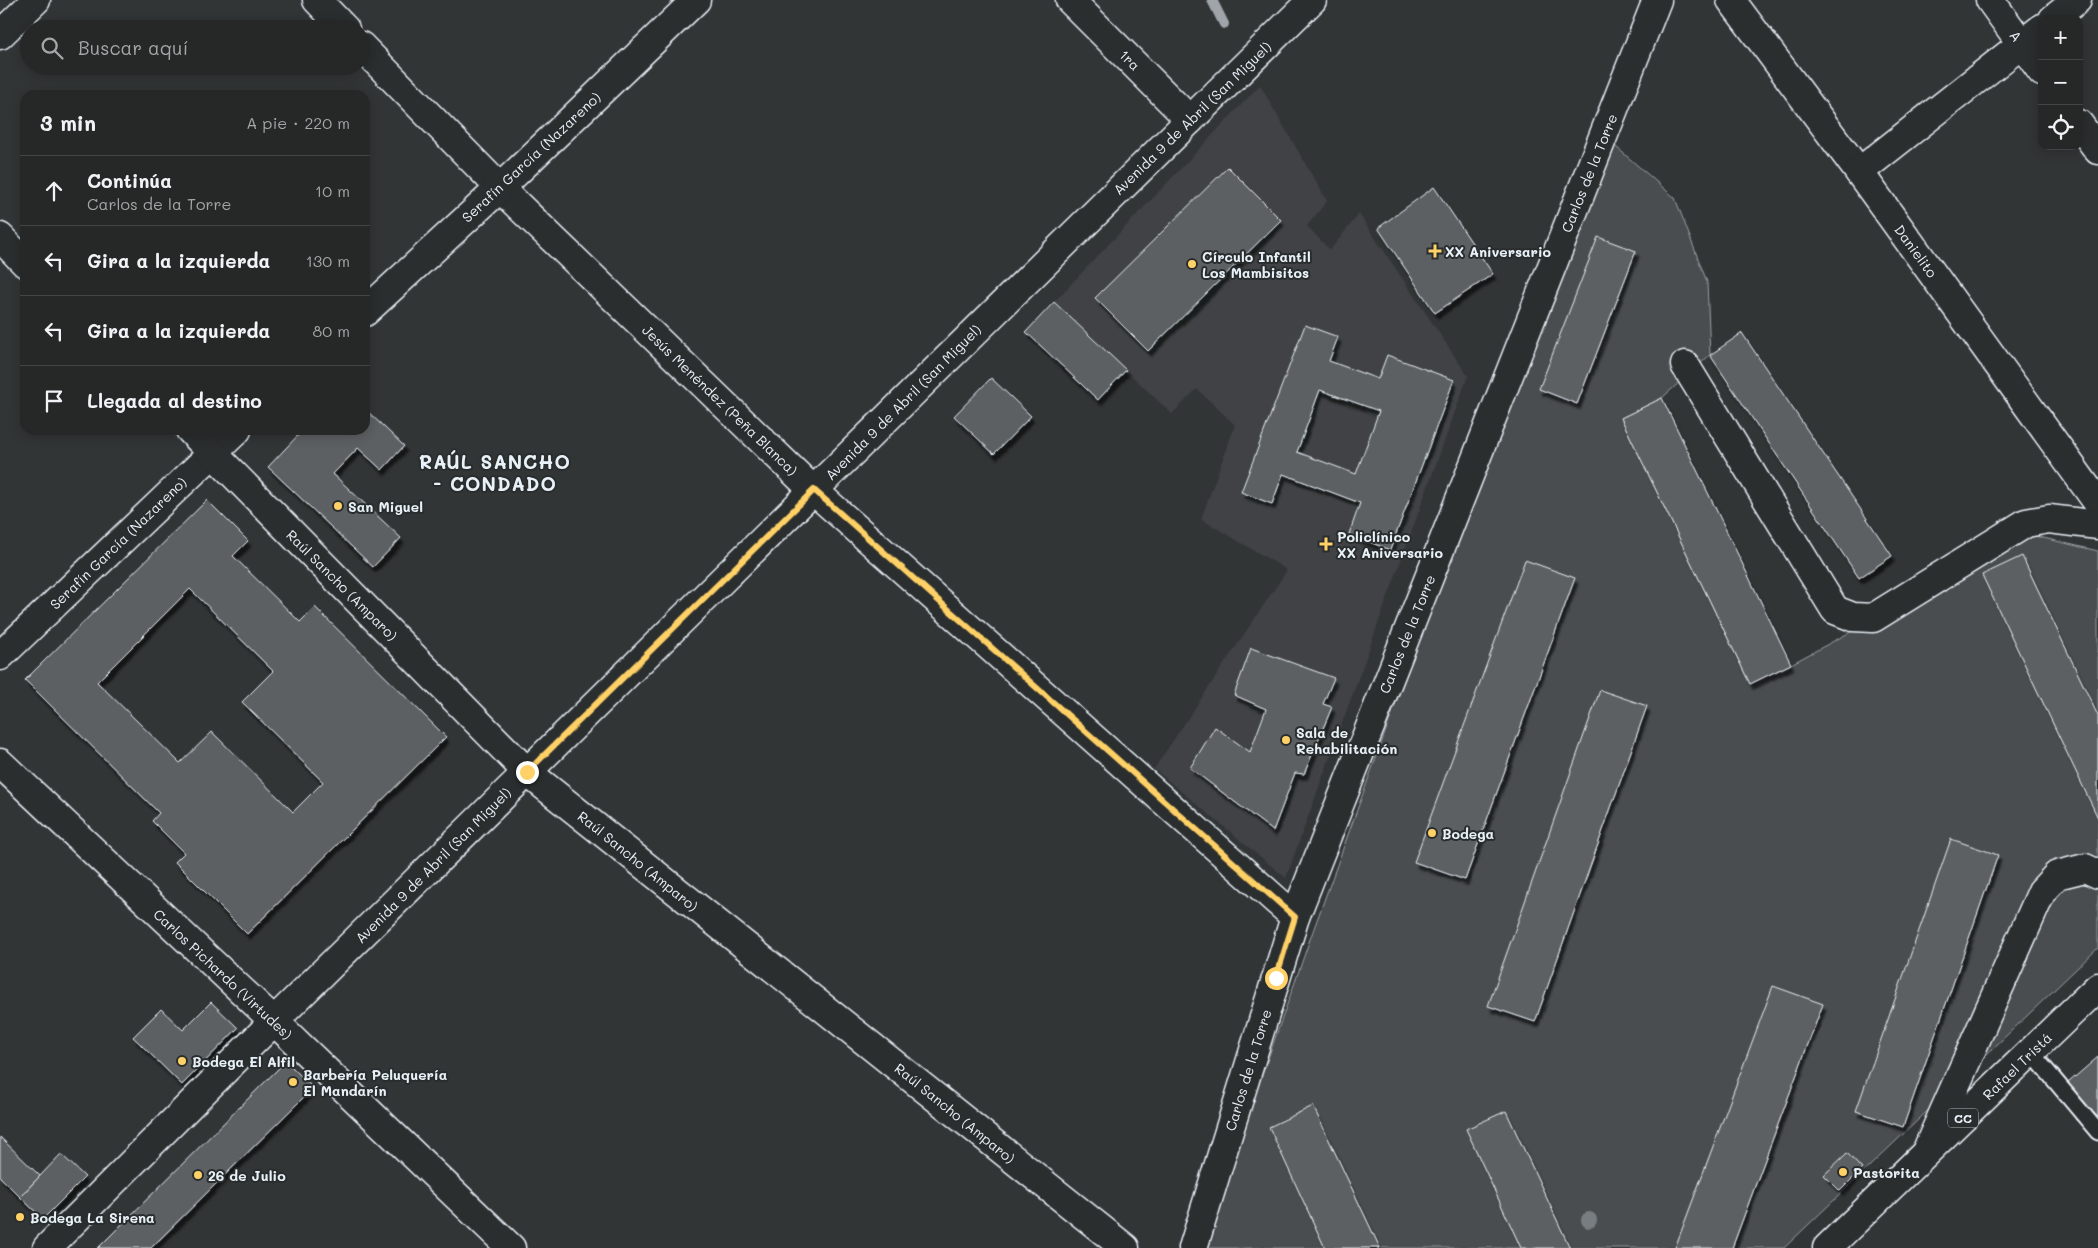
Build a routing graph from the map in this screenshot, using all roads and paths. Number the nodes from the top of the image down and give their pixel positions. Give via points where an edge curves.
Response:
1 (36, 0) edge
2 (317, 0) edge
3 (696, 0) edge
4 (1070, 0) edge
5 (1312, 0) edge
6 (1657, 0) edge
7 (1731, 0) edge
8 (1990, 0) edge
9 (2077, 0) edge
10 (2058, 15) edge
11 (336, 20) edge
12 (0, 35) edge
13 (2032, 36) edge
14 (370, 55) edge
15 (2039, 60) edge
16 (1190, 120) junction
17 (2083, 129) edge
18 (2098, 150) edge
19 (1859, 172) junction
20 (500, 188) junction
21 (0, 237) edge
22 (20, 258) edge
23 (370, 307) edge
24 (1685, 365) dead end
25 (195, 435) edge
26 (232, 435) edge
27 (212, 453) junction
28 (814, 490) junction
29 (2098, 503) edge
30 (2098, 525) edge
31 (0, 656) edge
32 (0, 763) edge
33 (527, 772) junction
34 (2098, 874) edge
35 (1295, 917) junction
36 (2098, 987) edge
37 (274, 1021) junction
38 (2031, 1052) junction
39 (2098, 1132) edge
40 (1926, 1152) junction
41 (47, 1248) edge
42 (511, 1248) edge
43 (1125, 1248) edge
44 (1193, 1248) edge
45 (1827, 1248) edge

1 - 12 street
2 - 11 street
3 - 20 street, Serafín García (Nazareno)
4 - 16 street, 1ra
5 - 16 street, Avenida 9 de Abril (San Miguel)
6 - 35 street, Carlos de la Torre
7 - 19 street, Danielito
8 - 13 street, A
9 - 10 street
13 - 15 street, A
13 - 19 street
14 - 20 street, Jesús Menéndez (Peña Blanca)
16 - 28 street, Avenida 9 de Abril (San Miguel)
17 - 18 street
19 - 29 street, Danielito
20 - 23 street, Serafín García (Nazareno)
20 - 28 street, Jesús Menéndez (Peña Blanca)
21 - 22 street
24 - 30 street via 1834,610 1853,618 1872,618 2026,523 2049,519
25 - 27 street, Raúl Sancho (Amparo)
26 - 27 street, Serafín García (Nazareno)
27 - 31 street, Serafín García (Nazareno)
27 - 33 street, Raúl Sancho (Amparo)
28 - 33 street, Avenida 9 de Abril (San Miguel)
28 - 35 street, Jesús Menéndez (Peña Blanca)
32 - 37 street, Carlos Pichardo (Virtudes)
33 - 37 street, Avenida 9 de Abril (San Miguel)
33 - 43 street, Raúl Sancho (Amparo)
34 - 40 street via 2086,868 2057,876 2042,891
35 - 44 street, Carlos de la Torre
36 - 38 street, Rafael Tristá / CC
37 - 41 street, Avenida 9 de Abril (San Miguel)
37 - 42 street, Carlos Pichardo (Virtudes)
38 - 39 lane
38 - 40 street, Rafael Tristá / CC
40 - 45 street, Rafael Tristá / CC

